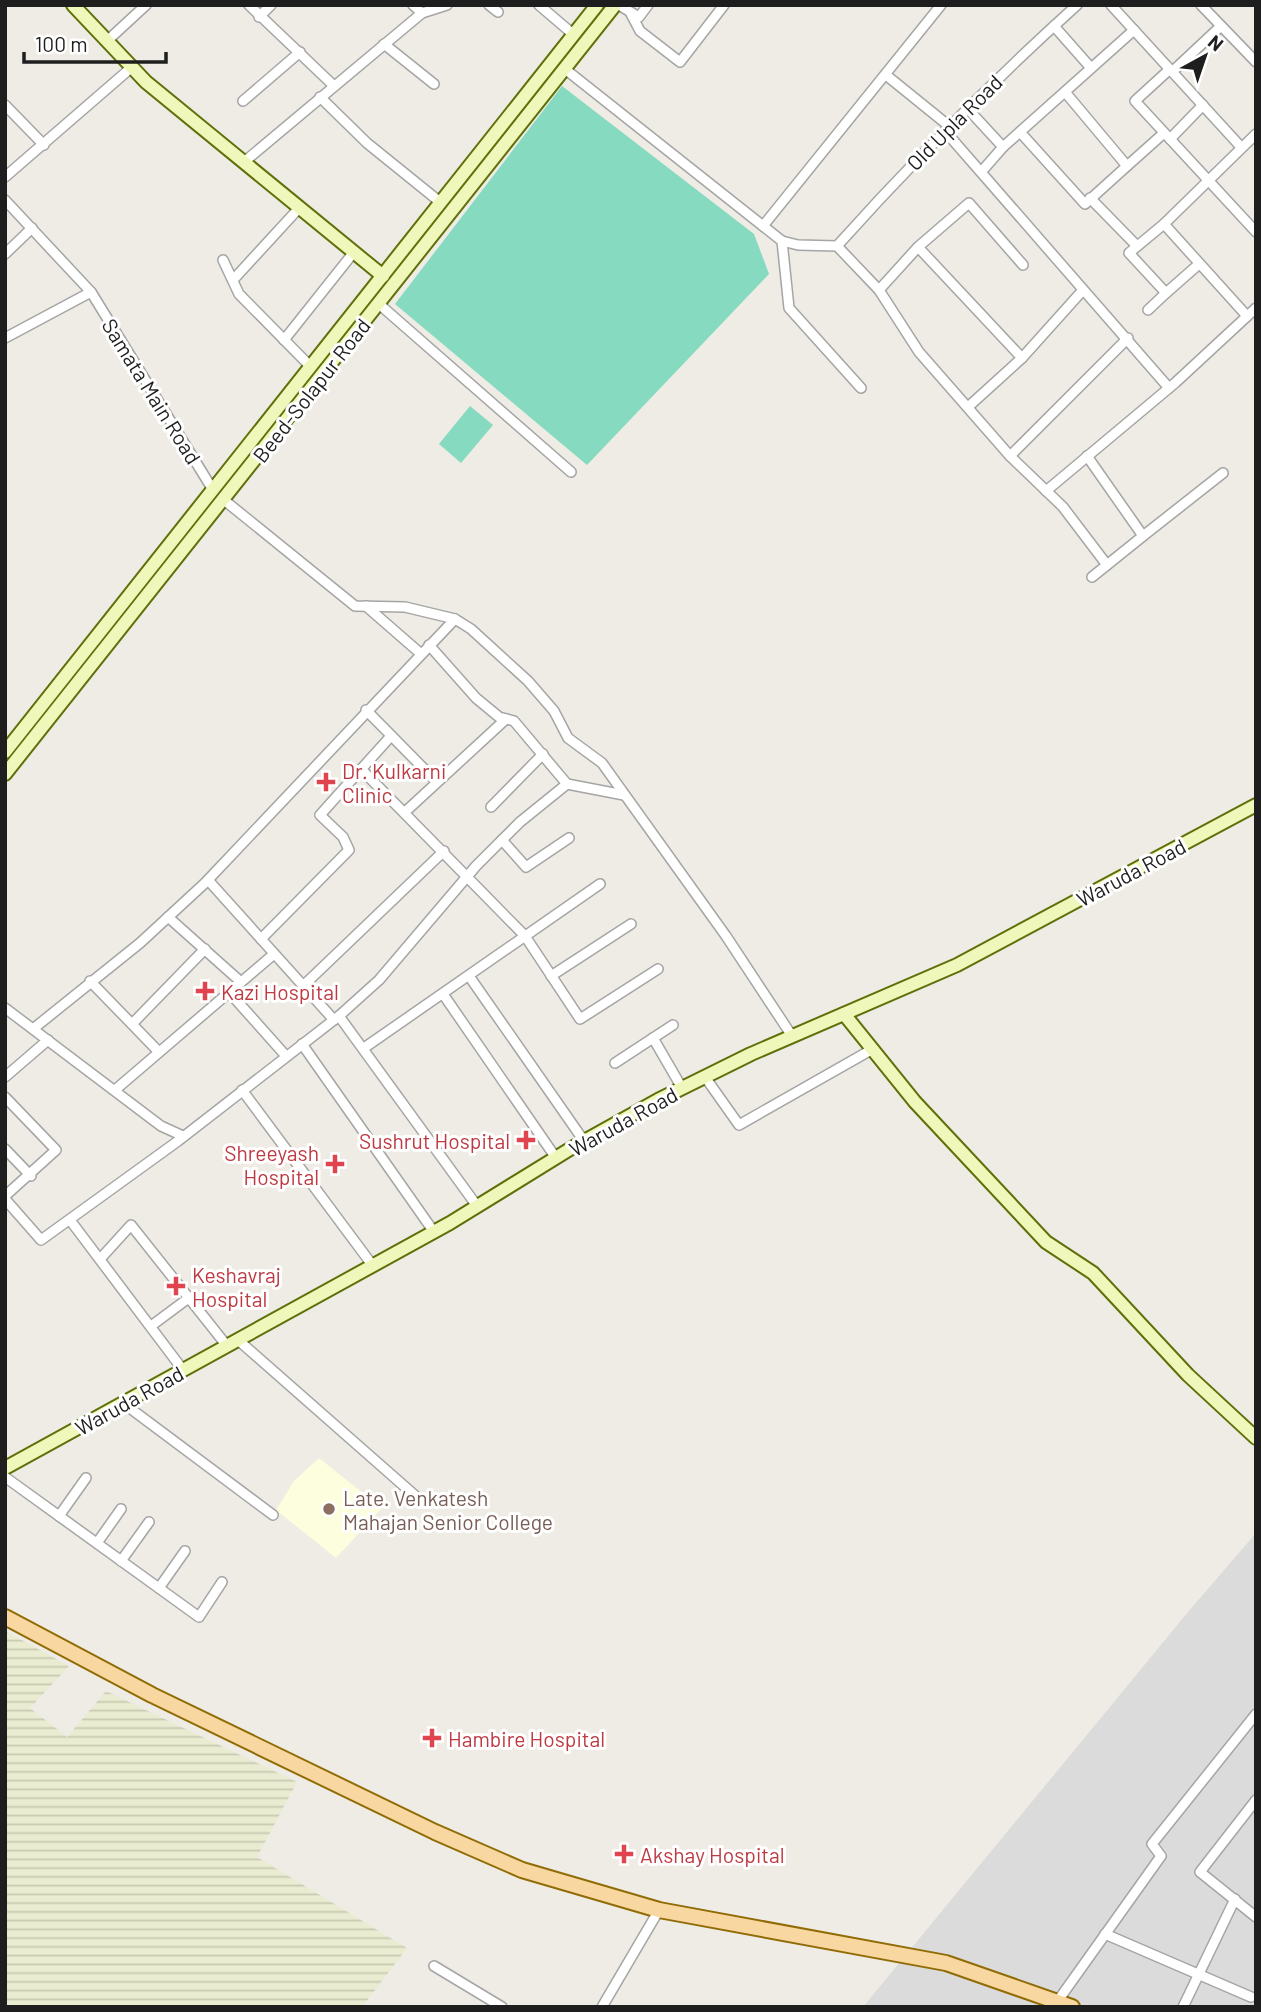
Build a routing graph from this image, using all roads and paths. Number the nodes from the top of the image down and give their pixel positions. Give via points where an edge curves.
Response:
1 (73, 5) edge
2 (146, 5) edge
3 (249, 5) edge
4 (271, 5) edge
5 (413, 5) edge
6 (447, 5) edge
7 (489, 5) edge
8 (539, 5) edge
9 (597, 5) edge
10 (617, 5) edge
11 (648, 5) edge
12 (724, 5) edge
13 (941, 5) edge
14 (1077, 5) edge
15 (1111, 5) edge
16 (1201, 5) edge
17 (498, 12) dead end
18 (422, 13) junction
19 (631, 14) junction
20 (259, 17) junction
21 (1054, 26) junction
22 (1221, 26) junction
23 (1134, 30) junction
24 (574, 35) junction
25 (107, 41) junction
26 (384, 44) junction
27 (300, 52) junction
28 (1256, 62) edge
29 (132, 67) junction
30 (1091, 68) junction
31 (565, 69) junction
32 (1171, 70) junction
33 (886, 75) junction
34 (434, 83) dead end
35 (333, 85) junction
36 (1065, 92) junction
37 (320, 97) junction
38 (243, 101) dead end
39 (5, 105) edge
40 (1203, 105) junction
41 (967, 108) junction
42 (947, 129) junction
43 (1020, 132) junction
44 (1256, 134) edge
45 (1167, 136) junction
46 (44, 145) junction
47 (1241, 147) junction
48 (1003, 148) junction
49 (244, 162) junction
50 (1127, 166) junction
51 (982, 171) junction
52 (5, 177) edge
53 (1208, 183) junction
54 (1090, 198) junction
55 (5, 200) edge
56 (440, 202) junction
57 (300, 207) junction
58 (1164, 224) junction
59 (763, 226) junction
60 (32, 228) junction
61 (1255, 230) edge
62 (782, 241) junction
63 (837, 246) junction
64 (1137, 246) junction
65 (918, 247) junction
66 (354, 251) junction
67 (5, 254) edge
68 (223, 260) dead end
69 (1199, 264) junction
70 (1023, 265) dead end
71 (383, 276) junction
72 (233, 280) junction
73 (879, 290) junction
74 (1083, 290) junction
75 (91, 292) junction
76 (1166, 293) junction
77 (379, 304) junction
78 (1256, 308) edge
79 (1148, 310) dead end
80 (1247, 316) junction
81 (5, 338) edge
82 (1128, 338) junction
83 (285, 340) junction
84 (1022, 358) junction
85 (311, 367) junction
86 (861, 388) dead end
87 (1169, 388) junction
88 (968, 407) junction
89 (1010, 456) junction
90 (1087, 456) junction
91 (571, 472) dead end
92 (1223, 473) dead end
93 (213, 490) junction
94 (1046, 491) junction
95 (223, 500) junction
96 (1143, 536) junction
97 (1108, 565) junction
98 (1091, 577) dead end
99 (366, 606) junction
100 (455, 619) junction
101 (429, 645) junction
102 (420, 653) junction
103 (366, 710) junction
104 (506, 719) junction
105 (391, 736) junction
106 (6, 749) edge
107 (543, 754) junction
108 (361, 769) junction
109 (5, 774) edge
110 (437, 782) junction
111 (567, 784) junction
112 (624, 794) junction
113 (1256, 805) edge
114 (491, 807) dead end
115 (405, 812) junction
116 (569, 838) dead end
117 (502, 840) junction
118 (444, 852) junction
119 (468, 877) junction
120 (208, 880) junction
121 (600, 884) dead end
122 (168, 917) junction
123 (631, 924) dead end
124 (525, 936) junction
125 (261, 939) junction
126 (205, 949) junction
127 (274, 954) junction
128 (657, 969) dead end
129 (469, 976) junction
130 (551, 976) junction
131 (90, 981) junction
132 (241, 982) junction
133 (303, 986) junction
134 (229, 992) junction
135 (443, 994) junction
136 (5, 1008) edge
137 (844, 1014) junction
138 (337, 1018) junction
139 (132, 1024) junction
140 (673, 1025) dead end
141 (33, 1029) junction
142 (792, 1036) junction
143 (653, 1038) junction
144 (48, 1040) junction
145 (302, 1044) junction
146 (364, 1048) junction
147 (872, 1049) junction
148 (158, 1051) junction
149 (286, 1056) junction
150 (615, 1063) dead end
151 (5, 1077) edge
152 (705, 1077) junction
153 (682, 1088) junction
154 (115, 1090) junction
155 (242, 1090) junction
156 (5, 1097) edge
157 (184, 1136) junction
158 (584, 1141) junction
159 (5, 1149) edge
160 (556, 1158) junction
161 (30, 1176) junction
162 (5, 1198) edge
163 (477, 1206) junction
164 (70, 1220) junction
165 (434, 1232) junction
166 (101, 1258) junction
167 (373, 1266) junction
168 (190, 1297) junction
169 (151, 1326) junction
170 (232, 1343) junction
171 (183, 1370) junction
172 (123, 1403) junction
173 (1256, 1438) edge
174 (5, 1468) edge
175 (5, 1477) edge
176 (86, 1478) dead end
177 (420, 1500) dead end
178 (121, 1509) dead end
179 (273, 1515) dead end
180 (59, 1516) junction
181 (149, 1522) dead end
182 (97, 1543) junction
183 (184, 1551) dead end
184 (121, 1561) junction
185 (222, 1582) dead end
186 (159, 1588) junction
187 (5, 1617) edge
188 (1256, 1714) edge
189 (1256, 1800) edge
190 (1235, 1899) junction
191 (1256, 1902) edge
192 (659, 1910) junction
193 (1252, 1914) edge
194 (1105, 1934) junction
195 (434, 1966) dead end
196 (1199, 1974) junction
197 (1251, 1997) dead end
198 (1057, 2001) junction
199 (489, 2003) edge
200 (502, 2007) edge
201 (602, 2007) edge
202 (1072, 2007) edge
203 (1184, 2007) edge

1 - 25 street
2 - 25 street
3 - 20 street
4 - 20 street
5 - 18 street
6 - 18 street
7 - 17 street
8 - 24 street
9 - 24 street, Beed-Solapur Road
10 - 19 street
10 - 31 street, Beed-Solapur Road
11 - 19 street via 639,17
12 - 19 street via 680,62 640,31
13 - 33 street
14 - 21 street, Old Upla Road
15 - 23 street
16 - 22 street
18 - 26 street
20 - 27 street
21 - 30 street
21 - 41 street, Old Upla Road
22 - 28 street
22 - 32 street
23 - 30 street
23 - 32 street
24 - 56 street, Beed-Solapur Road
25 - 29 street
26 - 34 street
26 - 35 street
27 - 35 street
27 - 38 street
29 - 46 street
29 - 49 street
30 - 36 street
31 - 59 street
31 - 77 street, Beed-Solapur Road
32 - 40 street
32 - 45 street via 1135,101
33 - 42 street
33 - 59 street
35 - 37 street
36 - 43 street
36 - 50 street
37 - 49 street
37 - 56 street via 367,143
39 - 46 street
40 - 45 street
40 - 47 street
41 - 42 street, Old Upla Road
41 - 48 street
42 - 51 street
42 - 63 street, Old Upla Road
43 - 48 street
43 - 54 street via 1086,204
44 - 47 street
45 - 50 street
45 - 53 street
46 - 52 street
47 - 53 street
48 - 51 street
49 - 57 street
50 - 54 street
51 - 74 street
53 - 58 street
53 - 61 street
54 - 64 street
55 - 60 street, Samata Main Road
56 - 71 street, Beed-Solapur Road
57 - 66 street
57 - 72 street
58 - 64 street
58 - 69 street
59 - 62 street
60 - 67 street
60 - 75 street, Samata Main Road
62 - 63 street
62 - 86 street via 789,308
63 - 73 street
64 - 76 street via 1129,253
65 - 70 street via 969,203
65 - 73 street
65 - 84 street
66 - 71 street
66 - 83 street
68 - 72 street
69 - 76 street
69 - 80 street
71 - 85 street, Beed-Solapur Road
72 - 83 street via 239,294
73 - 88 street via 919,352
74 - 82 street
74 - 84 street
75 - 81 street
75 - 93 street, Samata Main Road
76 - 79 street
77 - 91 street
77 - 95 street, Beed-Solapur Road
78 - 80 street
80 - 87 street
82 - 87 street
82 - 89 street
83 - 85 street
84 - 88 street
85 - 93 street, Beed-Solapur Road
87 - 90 street
88 - 89 street
89 - 94 street
90 - 94 street
90 - 96 street
92 - 96 street
93 - 106 street, Beed-Solapur Road
94 - 97 street
95 - 99 street via 355,606
95 - 109 street, Beed-Solapur Road
96 - 97 street
97 - 98 street
99 - 100 street via 418,609
99 - 102 street
100 - 101 street
100 - 112 street via 528,681 554,711 568,738 602,763
101 - 102 street
101 - 104 street via 476,698
102 - 103 street
103 - 105 street
103 - 120 street
104 - 107 street via 514,721
104 - 110 street
105 - 108 street
105 - 110 street
107 - 111 street
107 - 114 street
108 - 115 street
108 - 125 street via 320,816 349,849
110 - 115 street
111 - 112 street
111 - 117 street
112 - 142 street
113 - 137 street, Waruda Road via 957,965
115 - 118 street
116 - 117 street via 526,867
117 - 119 street
118 - 119 street
118 - 133 street
119 - 124 street
119 - 138 street via 379,980
120 - 122 street
120 - 125 street
121 - 124 street
122 - 126 street
122 - 131 street
123 - 130 street
124 - 129 street
124 - 130 street
125 - 127 street
126 - 132 street
126 - 139 street
127 - 132 street
127 - 133 street
128 - 130 street via 580,1019
129 - 135 street
129 - 158 street
131 - 139 street
131 - 141 street
132 - 134 street
133 - 138 street
134 - 148 street
134 - 149 street
135 - 146 street
135 - 160 street
136 - 141 street
137 - 142 street, Waruda Road
137 - 147 street
138 - 145 street
138 - 146 street
139 - 148 street
140 - 143 street
141 - 144 street
142 - 152 street, Waruda Road
143 - 150 street
143 - 153 street
144 - 151 street
144 - 154 street
145 - 149 street
145 - 165 street
146 - 163 street
147 - 152 street via 740,1125
147 - 173 street via 923,1111 1046,1242 1093,1273 1188,1375
148 - 154 street
149 - 155 street
152 - 153 street, Waruda Road
153 - 158 street, Waruda Road
154 - 157 street via 162,1126
155 - 157 street
155 - 167 street
156 - 161 street via 56,1150
157 - 164 street
158 - 160 street, Waruda Road
159 - 161 street
160 - 163 street, Waruda Road
161 - 162 street
162 - 164 street via 41,1240
163 - 165 street, Waruda Road
164 - 166 street
165 - 167 street, Waruda Road
166 - 168 street via 131,1225
166 - 169 street
167 - 170 street, Waruda Road
168 - 169 street
168 - 170 street
169 - 171 street
170 - 171 street, Waruda Road
170 - 177 street
171 - 172 street, Waruda Road
172 - 174 street, Waruda Road
172 - 179 street
175 - 180 street
176 - 180 street
178 - 182 street
180 - 182 street
181 - 184 street
182 - 184 street
183 - 186 street
184 - 186 street
185 - 186 street via 199,1616
187 - 192 main road via 152,1695 435,1832 522,1870
188 - 194 street via 1152,1844 1161,1856
189 - 190 street via 1200,1872
190 - 193 street
190 - 196 street
191 - 193 street
192 - 198 main road via 946,1963
192 - 201 street
194 - 196 street
194 - 198 street
195 - 199 street
196 - 197 street
196 - 203 street
198 - 202 main road
199 - 200 street

